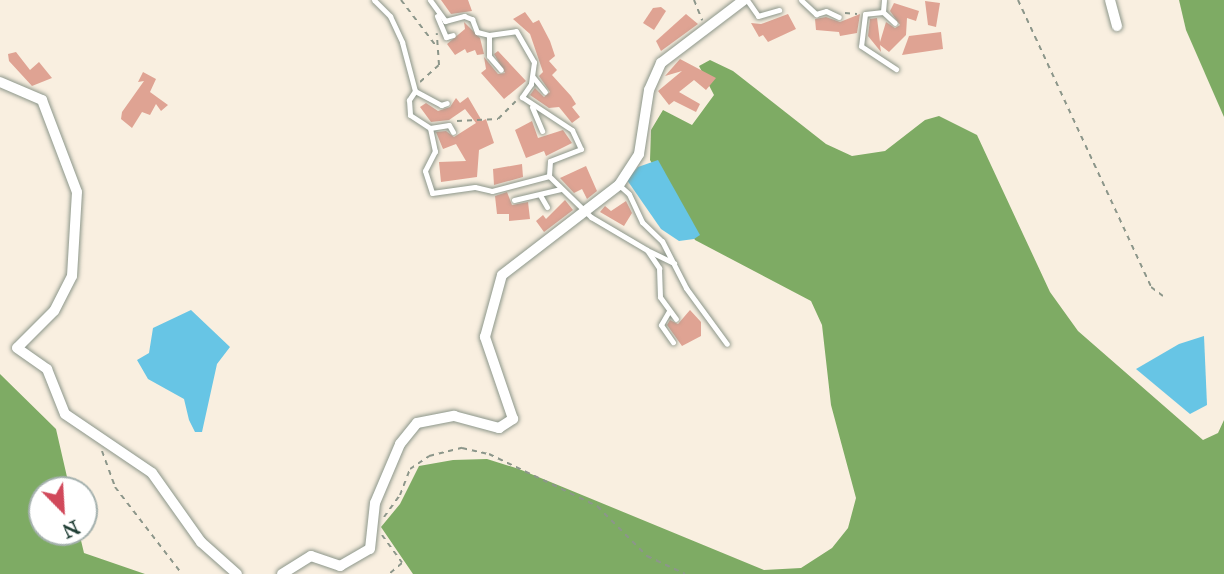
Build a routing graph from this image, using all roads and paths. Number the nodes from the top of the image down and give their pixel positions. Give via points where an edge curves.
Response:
1 (374, 0) edge
2 (401, 0) edge
3 (430, 0) edge
4 (694, 0) edge
5 (745, 0) edge
6 (801, 0) edge
7 (884, 0) edge
8 (1018, 0) edge
9 (1110, 0) edge
10 (779, 10) dead end
11 (826, 10) junction
12 (883, 12) junction
13 (865, 14) junction
14 (437, 16) junction
15 (839, 17) dead end
16 (895, 23) dead end
17 (437, 25) junction
18 (1117, 26) dead end
19 (709, 27) junction
20 (453, 35) dead end
21 (489, 35) junction
22 (437, 48) junction
23 (896, 69) dead end
24 (500, 70) dead end
25 (533, 77) junction
26 (0, 82) edge
27 (411, 82) junction
28 (415, 91) junction
29 (524, 92) junction
30 (545, 92) dead end
31 (447, 103) dead end
32 (532, 107) junction
33 (449, 125) junction
34 (430, 128) junction
35 (542, 131) dead end
36 (453, 132) dead end
37 (549, 176) junction
38 (620, 185) junction
39 (561, 189) junction
40 (540, 195) junction
41 (514, 200) dead end
42 (547, 207) dead end
43 (587, 214) junction
44 (648, 250) junction
45 (674, 263) junction
46 (1163, 296) dead end
47 (669, 311) junction
48 (676, 319) dead end
49 (673, 342) dead end
50 (727, 344) dead end
51 (99, 433) junction
52 (376, 527) dead end
53 (379, 530) dead end
54 (182, 574) edge
55 (237, 574) edge
56 (282, 574) edge
57 (389, 574) edge
58 (685, 574) edge

1 - 27 lane via 390,16 402,42
2 - 22 path
3 - 14 lane
4 - 19 path via 695,11
5 - 10 lane via 758,16
5 - 19 street
6 - 11 lane via 816,14
7 - 12 lane
8 - 46 path via 1151,287
9 - 18 street
11 - 13 path
11 - 15 lane
12 - 13 lane
12 - 16 lane
13 - 23 lane via 861,46
14 - 17 lane
14 - 21 lane via 444,21 464,16 471,19 477,32
17 - 20 lane via 446,37
17 - 22 path
19 - 38 street via 661,63 654,75 639,153
21 - 24 lane via 489,56
21 - 25 lane via 516,31 534,62
22 - 27 path via 439,65 426,79
25 - 29 lane
25 - 30 lane
26 - 51 street via 42,100 77,192 72,276 54,311 17,348 47,369 65,414
27 - 28 lane
28 - 31 lane via 441,105
28 - 34 lane via 408,100 410,114
29 - 32 lane via 522,97
29 - 33 path via 498,119
32 - 35 lane
32 - 37 lane via 572,130 581,149 550,161
33 - 34 lane
33 - 36 lane
34 - 37 lane via 435,151 425,172 432,193 475,187 492,191
37 - 39 lane
38 - 43 street
38 - 45 lane
39 - 40 lane
39 - 43 lane
40 - 41 lane
40 - 42 lane
43 - 44 lane
43 - 56 street via 511,264 495,293 485,337 513,419 499,428 454,416 417,423 400,444 375,503 370,549 340,566 311,556
44 - 45 lane
44 - 47 lane via 659,268 659,289
45 - 50 lane via 686,288
47 - 48 lane
47 - 49 lane via 661,325
51 - 54 path via 115,486
51 - 55 street via 152,473 201,542
52 - 58 path via 400,495 410,469 429,456 462,449 507,460 562,486 597,506 647,556
53 - 57 path via 402,563

